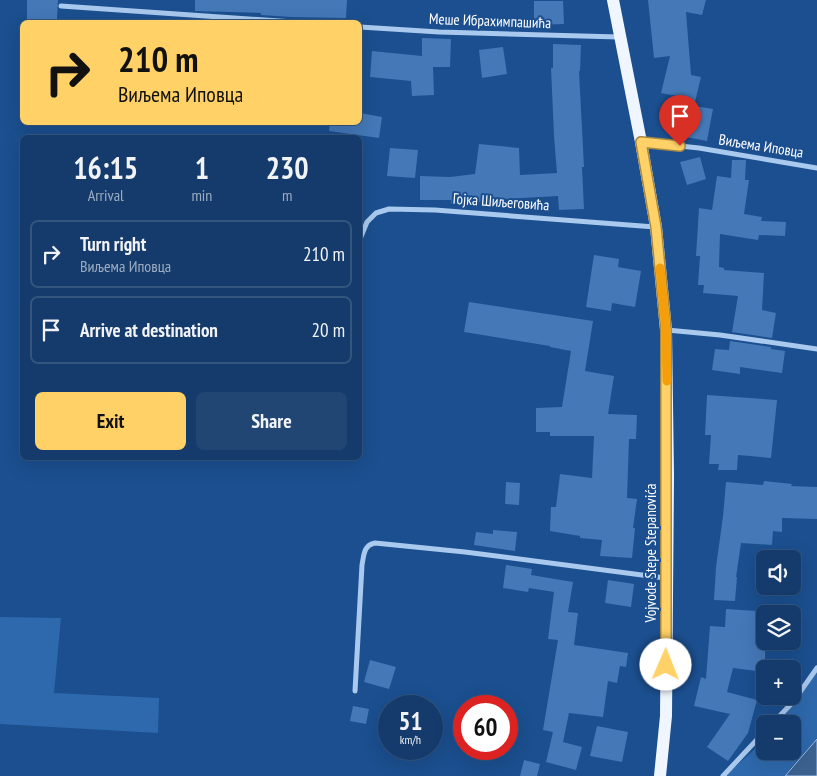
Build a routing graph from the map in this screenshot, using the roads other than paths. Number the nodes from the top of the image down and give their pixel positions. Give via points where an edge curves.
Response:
1 (613, 0) edge
2 (61, 6) dead end
3 (265, 20) edge
4 (362, 27) edge
5 (620, 37) junction
6 (641, 142) junction
7 (817, 168) edge
8 (656, 227) junction
9 (362, 234) edge
10 (666, 330) junction
11 (817, 350) edge
12 (667, 578) junction
13 (817, 668) edge
14 (355, 691) dead end
15 (781, 715) edge
16 (756, 741) edge
17 (660, 776) edge
18 (723, 776) edge

1 - 5 main road, Vojvode Stepe Stepanovića
2 - 3 street
4 - 5 street, Меше Ибрахимпашића
5 - 6 main road, Vojvode Stepe Stepanovića
6 - 7 street, Виљема Иповца via 699,148
6 - 8 main road, Vojvode Stepe Stepanovića
8 - 9 street, Гојка Шиљеговића via 389,209 376,213 367,222
8 - 10 main road, Vojvode Stepe Stepanovića
10 - 11 street
10 - 12 main road, Vojvode Stepe Stepanovića
12 - 14 street via 464,552 371,544 365,550 362,565
12 - 17 main road, Vojvode Stepe Stepanovića via 666,716
13 - 15 street
16 - 18 street

